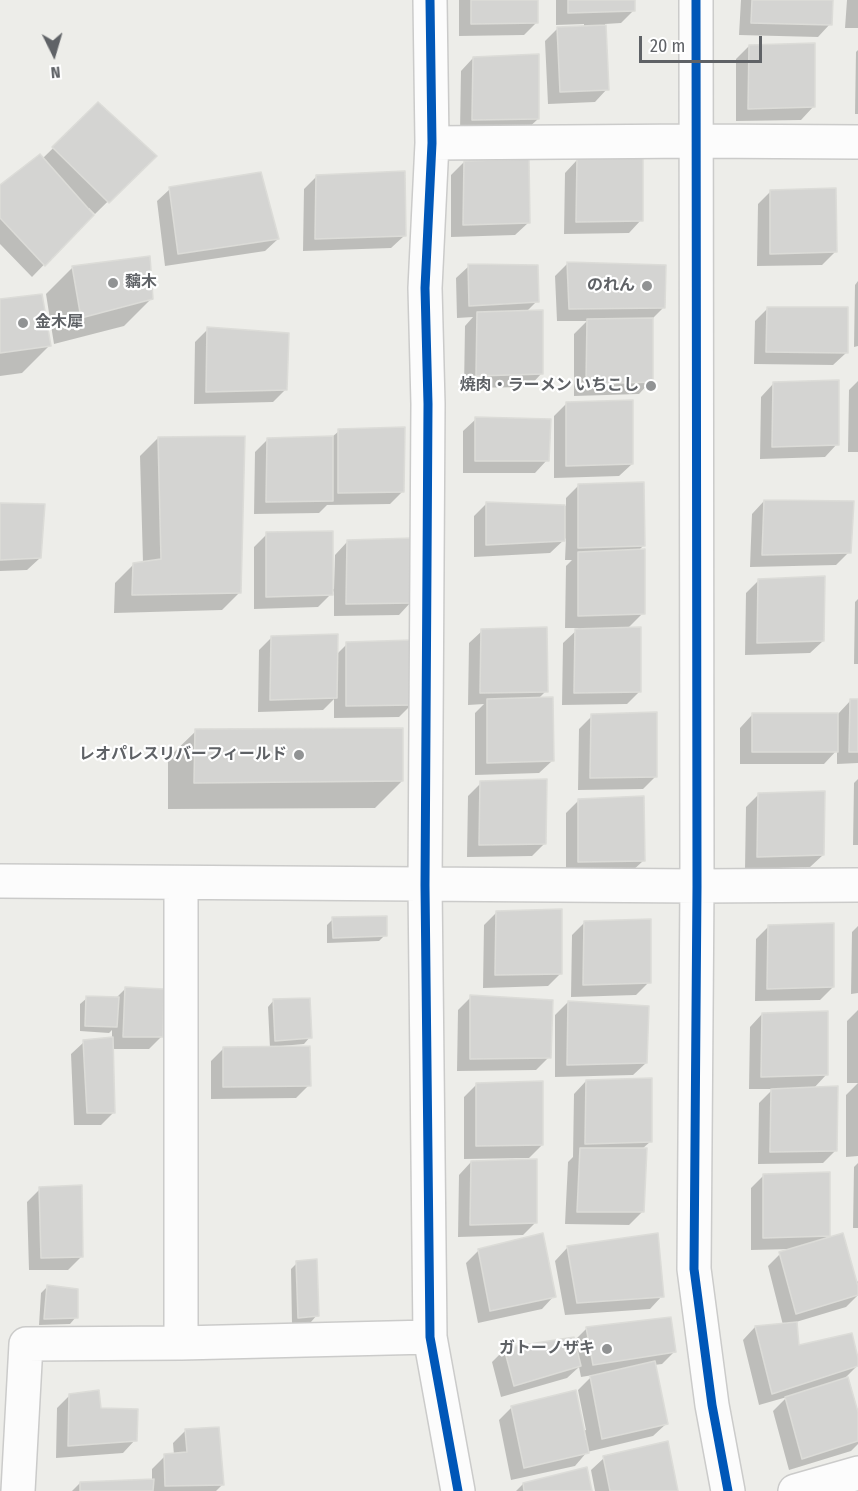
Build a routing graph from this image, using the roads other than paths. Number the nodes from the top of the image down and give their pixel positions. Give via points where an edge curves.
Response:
1 (430, 0) edge
2 (696, 0) edge
3 (696, 141) junction
4 (858, 142) edge
5 (432, 143) junction
6 (0, 881) edge
7 (181, 883) junction
8 (425, 885) junction
9 (858, 885) edge
10 (697, 886) junction
11 (430, 1337) junction
12 (181, 1343) junction
13 (858, 1473) edge
14 (18, 1491) edge
15 (458, 1491) edge
16 (728, 1491) edge
17 (795, 1491) edge

1 - 5 street
2 - 3 street
3 - 4 street
3 - 5 street
3 - 10 street
5 - 8 street via 425,288
6 - 7 street
7 - 8 street
7 - 12 street
8 - 10 street
8 - 11 street
9 - 10 street
10 - 16 street via 694,1269
11 - 12 street
11 - 15 street
12 - 14 street via 26,1344
13 - 17 street

